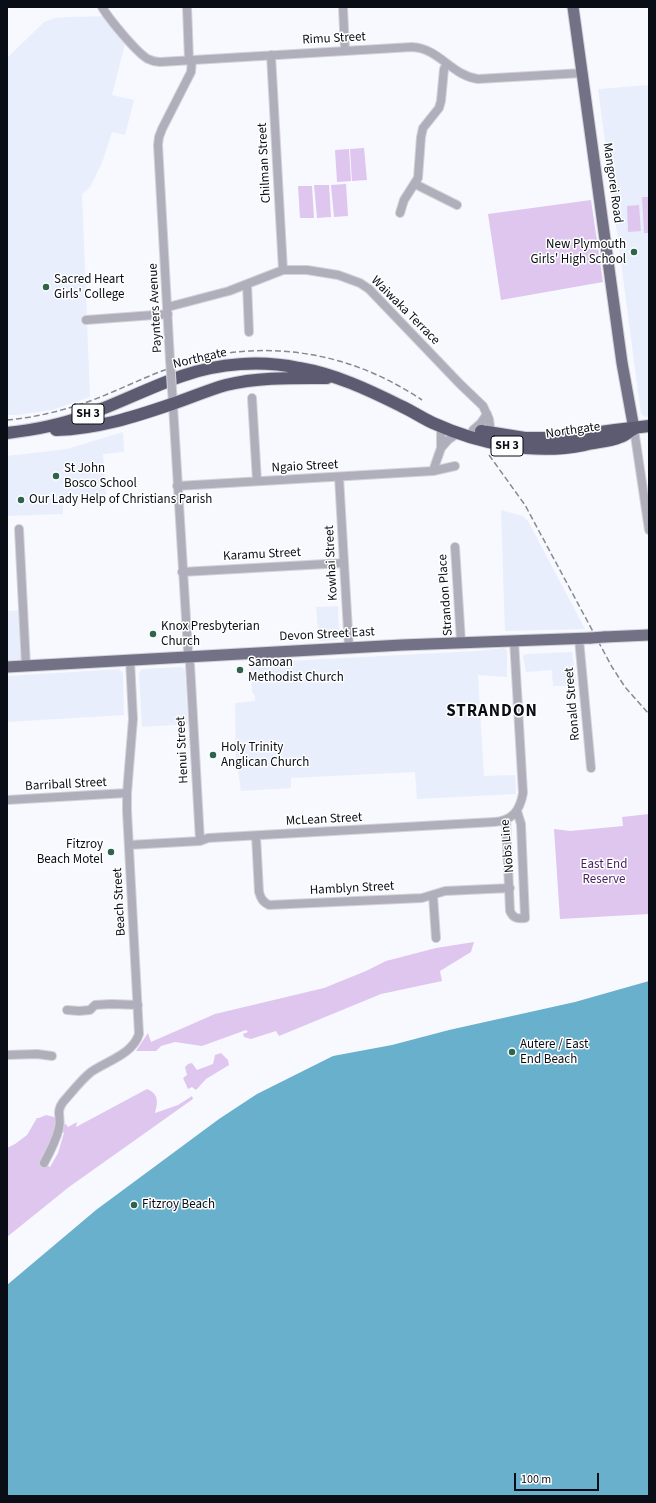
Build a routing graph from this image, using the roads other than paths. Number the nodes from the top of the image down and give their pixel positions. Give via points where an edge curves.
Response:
1 (102, 7) edge
2 (187, 7) edge
3 (343, 7) edge
4 (573, 7) edge
5 (345, 51) junction
6 (271, 55) junction
7 (191, 60) junction
8 (447, 64) junction
9 (582, 73) junction
10 (415, 184) junction
11 (457, 204) dead end
12 (400, 213) dead end
13 (283, 270) junction
14 (247, 284) junction
15 (168, 310) junction
16 (86, 320) dead end
17 (249, 332) dead end
18 (349, 382) junction
19 (252, 398) dead end
20 (173, 404) junction
21 (402, 406) junction
22 (487, 414) junction
23 (649, 426) edge
24 (441, 427) junction
25 (634, 429) junction
26 (32, 430) junction
27 (473, 430) junction
28 (7, 433) edge
29 (458, 433) junction
30 (491, 434) junction
31 (441, 448) junction
32 (455, 466) dead end
33 (434, 471) junction
34 (339, 477) junction
35 (257, 481) junction
36 (177, 486) junction
37 (19, 529) dead end
38 (649, 530) edge
39 (455, 547) dead end
40 (344, 563) junction
41 (182, 572) junction
42 (649, 635) edge
43 (579, 639) junction
44 (514, 640) junction
45 (461, 642) junction
46 (349, 648) junction
47 (189, 657) junction
48 (130, 660) junction
49 (26, 666) junction
50 (7, 668) edge
51 (591, 768) dead end
52 (127, 793) junction
53 (7, 800) edge
54 (517, 811) junction
55 (506, 820) junction
56 (256, 836) junction
57 (200, 841) junction
58 (129, 845) junction
59 (510, 888) junction
60 (433, 895) junction
61 (436, 938) dead end
62 (138, 1005) junction
63 (67, 1010) dead end
64 (7, 1055) edge
65 (52, 1056) dead end
66 (44, 1163) dead end

1 - 7 street, Rimu Street via 139,52 148,59 160,62
2 - 7 street, Paynters Avenue
3 - 5 street
4 - 9 main road, Mangorei Road
5 - 6 street, Rimu Street
5 - 8 street, Rimu Street via 418,47 430,51
6 - 7 street, Rimu Street
6 - 13 street, Chilman Street
7 - 15 street, Paynters Avenue via 191,72 159,137
8 - 9 street, Rimu Street via 465,76 478,79
8 - 10 street via 444,69 442,101 423,128 419,172
9 - 25 main road, Mangorei Road via 622,363
10 - 11 street
10 - 12 street via 404,200
13 - 14 street, Waiwaka Terrace
13 - 22 street, Waiwaka Terrace via 307,270 338,275 360,283 483,406
14 - 15 street, Waiwaka Terrace
14 - 17 street
15 - 16 street, Waiwaka Terrace
15 - 20 street, Paynters Avenue, bridge
18 - 20 highway via 328,378 250,381 214,388
18 - 21 highway, Northgate / SH 3
18 - 26 highway, Northgate / SH 3 via 316,371 281,365 248,364 215,368 183,376 81,417
19 - 35 street
20 - 26 highway via 104,425
20 - 36 street, Paynters Avenue
21 - 24 highway, Northgate / SH 3
21 - 27 highway, Northgate / SH 3
22 - 27 street
22 - 30 street, Waiwaka Terrace
23 - 25 highway, Northgate / SH 3
24 - 29 highway, Northgate / SH 3
24 - 31 street
25 - 29 highway, Northgate / SH 3 via 620,438 570,448 547,449 504,445
25 - 30 highway, Northgate / SH 3 via 559,438
25 - 38 street, Mangorei Road
26 - 28 highway, Northgate / SH 3
27 - 30 highway, Northgate / SH 3
29 - 31 street
31 - 33 street
32 - 33 street, Ngaio Street
33 - 34 street, Ngaio Street
34 - 35 street, Ngaio Street
34 - 40 street, Kowhai Street
35 - 36 street, Ngaio Street
36 - 41 street, Paynters Avenue
37 - 49 street
39 - 45 street, Strandon Place
40 - 41 street, Karamu Street
40 - 46 street, Kowhai Street
41 - 47 street, Paynters Avenue
42 - 43 main road, Devon Street East, bridge
43 - 44 main road, Devon Street East
43 - 51 street, Ronald Street
44 - 45 main road, Devon Street East
44 - 54 street, Nobs Line via 523,789
45 - 46 main road, Devon Street East
46 - 47 main road, Devon Street East
47 - 48 main road, Devon Street East
47 - 57 street, Henui Street
48 - 49 main road, Devon Street East
48 - 52 street, Beach Street via 133,719
49 - 50 main road, Devon Street East
52 - 53 street, Barriball Street
52 - 58 street, Beach Street
54 - 55 street
54 - 59 street, Nobs Line via 521,824 525,918 517,918 512,914
55 - 56 street, McLean Street
55 - 59 street, Nobs Line
56 - 57 street, McLean Street via 208,838
56 - 60 street, Hamblyn Street via 261,898 269,905 422,898
57 - 58 street, McLean Street
58 - 62 street, Beach Street
59 - 60 street, Hamblyn Street via 463,890
60 - 61 street
62 - 63 street via 95,1005 90,1010
62 - 66 street, Beach Street via 139,1034 134,1044 90,1073 60,1106 59,1129
64 - 65 street

